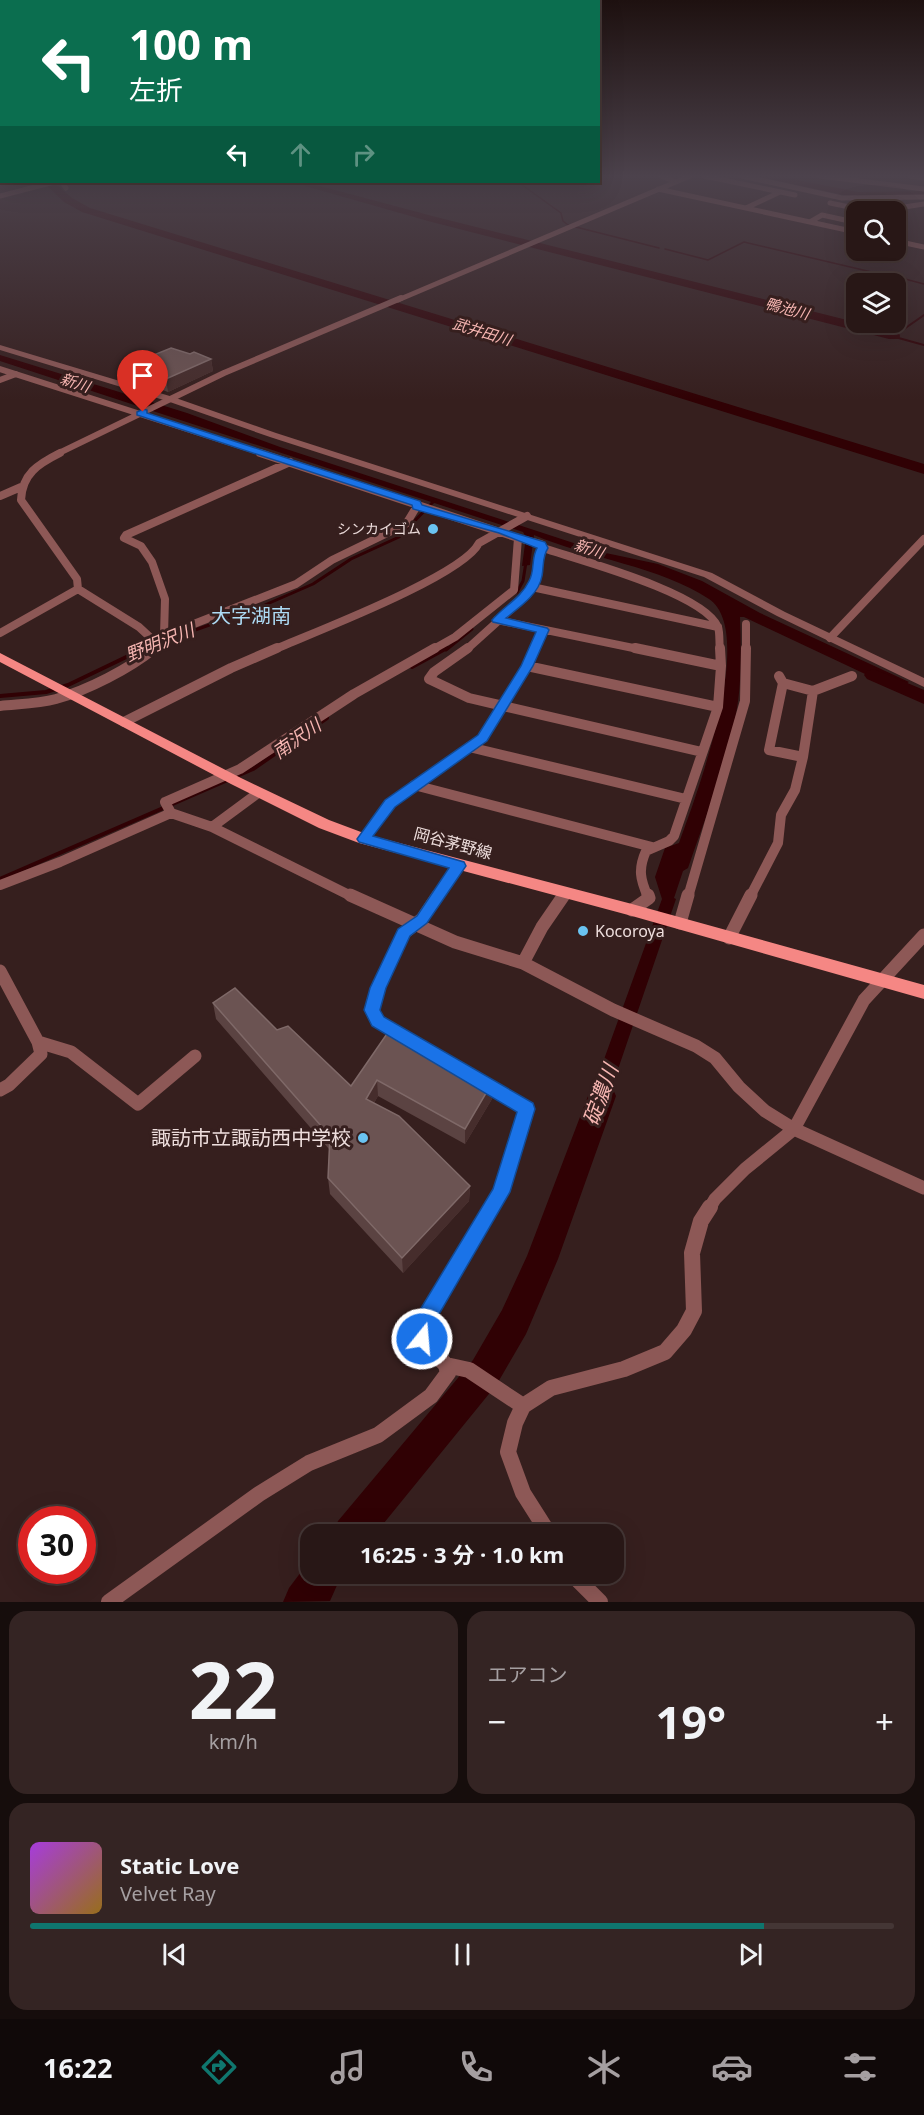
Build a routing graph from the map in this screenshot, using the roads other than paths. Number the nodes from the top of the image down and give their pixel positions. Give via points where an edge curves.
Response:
1 (514, 251) edge
2 (0, 347) edge
3 (0, 369) edge
4 (15, 374) junction
5 (0, 380) edge
6 (166, 400) junction
7 (142, 413) junction
8 (290, 462) junction
9 (21, 487) junction
10 (0, 496) edge
11 (417, 507) junction
12 (524, 518) junction
13 (504, 530) junction
14 (518, 538) junction
15 (924, 539) edge
16 (543, 548) junction
17 (531, 587) junction
18 (78, 590) junction
19 (497, 620) junction
20 (746, 624) dead end
21 (718, 627) junction
22 (543, 630) junction
23 (0, 633) edge
24 (164, 634) junction
25 (830, 638) junction
26 (0, 657) edge
27 (527, 666) junction
28 (721, 666) junction
29 (852, 676) dead end
30 (924, 683) edge
31 (62, 689) junction
32 (813, 691) junction
33 (0, 706) edge
34 (503, 706) junction
35 (718, 707) junction
36 (124, 722) junction
37 (469, 747) junction
38 (702, 752) junction
39 (803, 757) junction
40 (227, 776) junction
41 (414, 785) junction
42 (258, 793) junction
43 (686, 799) junction
44 (171, 813) junction
45 (213, 826) junction
46 (364, 839) junction
47 (652, 846) junction
48 (458, 866) junction
49 (0, 885) edge
50 (566, 893) junction
51 (632, 910) junction
52 (677, 923) junction
53 (415, 925) junction
54 (924, 935) edge
55 (729, 938) junction
56 (523, 963) junction
57 (0, 971) edge
58 (883, 981) junction
59 (924, 992) edge
60 (38, 1042) junction
61 (416, 1044) edge
62 (195, 1056) dead end
63 (467, 1074) edge
64 (0, 1090) edge
65 (794, 1129) junction
66 (924, 1188) edge
67 (446, 1365) junction
68 (523, 1406) junction
69 (543, 1524) edge
70 (580, 1584) edge
71 (109, 1602) edge
72 (600, 1602) edge

1 - 6 street
2 - 6 street
3 - 4 street
4 - 5 street
4 - 7 street
6 - 7 street
6 - 12 street
7 - 8 street
7 - 9 street via 41,462 27,474
8 - 11 street via 416,503
8 - 24 street via 172,511 124,538 141,546 152,562 165,599
9 - 10 street
9 - 18 street via 21,500 77,579
11 - 13 street
11 - 24 street via 406,524 332,560 296,584
12 - 13 street
12 - 25 street via 708,575
13 - 14 street
13 - 36 street via 479,543 455,566 401,595 231,668
14 - 16 street
14 - 40 street via 514,590 455,637 354,694
15 - 25 street
16 - 17 street via 537,578
16 - 21 street via 678,596 705,611
17 - 19 street
17 - 21 street
18 - 23 street
18 - 24 street via 139,627 153,640
19 - 22 street
19 - 34 street via 474,644 429,679 469,698
20 - 52 street via 745,700
21 - 28 street
22 - 27 street
22 - 28 street
24 - 31 street via 154,650 131,666
25 - 30 street
26 - 31 main road, 岡谷茅野線
27 - 34 street
27 - 35 street
28 - 35 street
29 - 32 street
31 - 33 street via 54,700
31 - 36 main road, 岡谷茅野線
32 - 39 street
32 - 39 street via 781,680 769,750
34 - 37 street via 483,738
34 - 38 street
35 - 38 street
36 - 40 main road, 岡谷茅野線
37 - 41 street
37 - 43 street
38 - 43 street
39 - 55 street via 795,790 781,815 778,843
40 - 42 main road, 岡谷茅野線
40 - 44 street via 165,802
41 - 46 street via 390,804
41 - 47 street
42 - 45 street
42 - 46 main road, 岡谷茅野線
43 - 47 street via 674,836
44 - 45 street
44 - 49 street
45 - 53 street via 315,880
46 - 48 main road, 岡谷茅野線
47 - 51 street via 638,870 649,898
48 - 50 main road, 岡谷茅野線
48 - 53 street
50 - 51 main road, 岡谷茅野線
50 - 56 street
51 - 52 main road, 岡谷茅野線
52 - 55 main road, 岡谷茅野線
53 - 56 street
53 - 61 street via 404,933 372,1010 378,1021
54 - 58 street
55 - 58 main road, 岡谷茅野線
56 - 65 street via 613,1010 696,1046 715,1058 765,1112
57 - 60 street
58 - 59 main road, 岡谷茅野線
58 - 65 street via 864,1000
60 - 62 street via 71,1052 138,1104
60 - 64 street via 40,1054
63 - 67 street via 526,1109 501,1192 426,1318 422,1339
65 - 66 street
65 - 68 street via 745,1168 715,1199 701,1221 692,1253 694,1311 665,1352 624,1369 551,1388
67 - 68 street via 469,1370
67 - 71 street via 448,1373 431,1396 378,1435 309,1463 259,1494
68 - 69 street via 508,1452 523,1493
70 - 72 street

